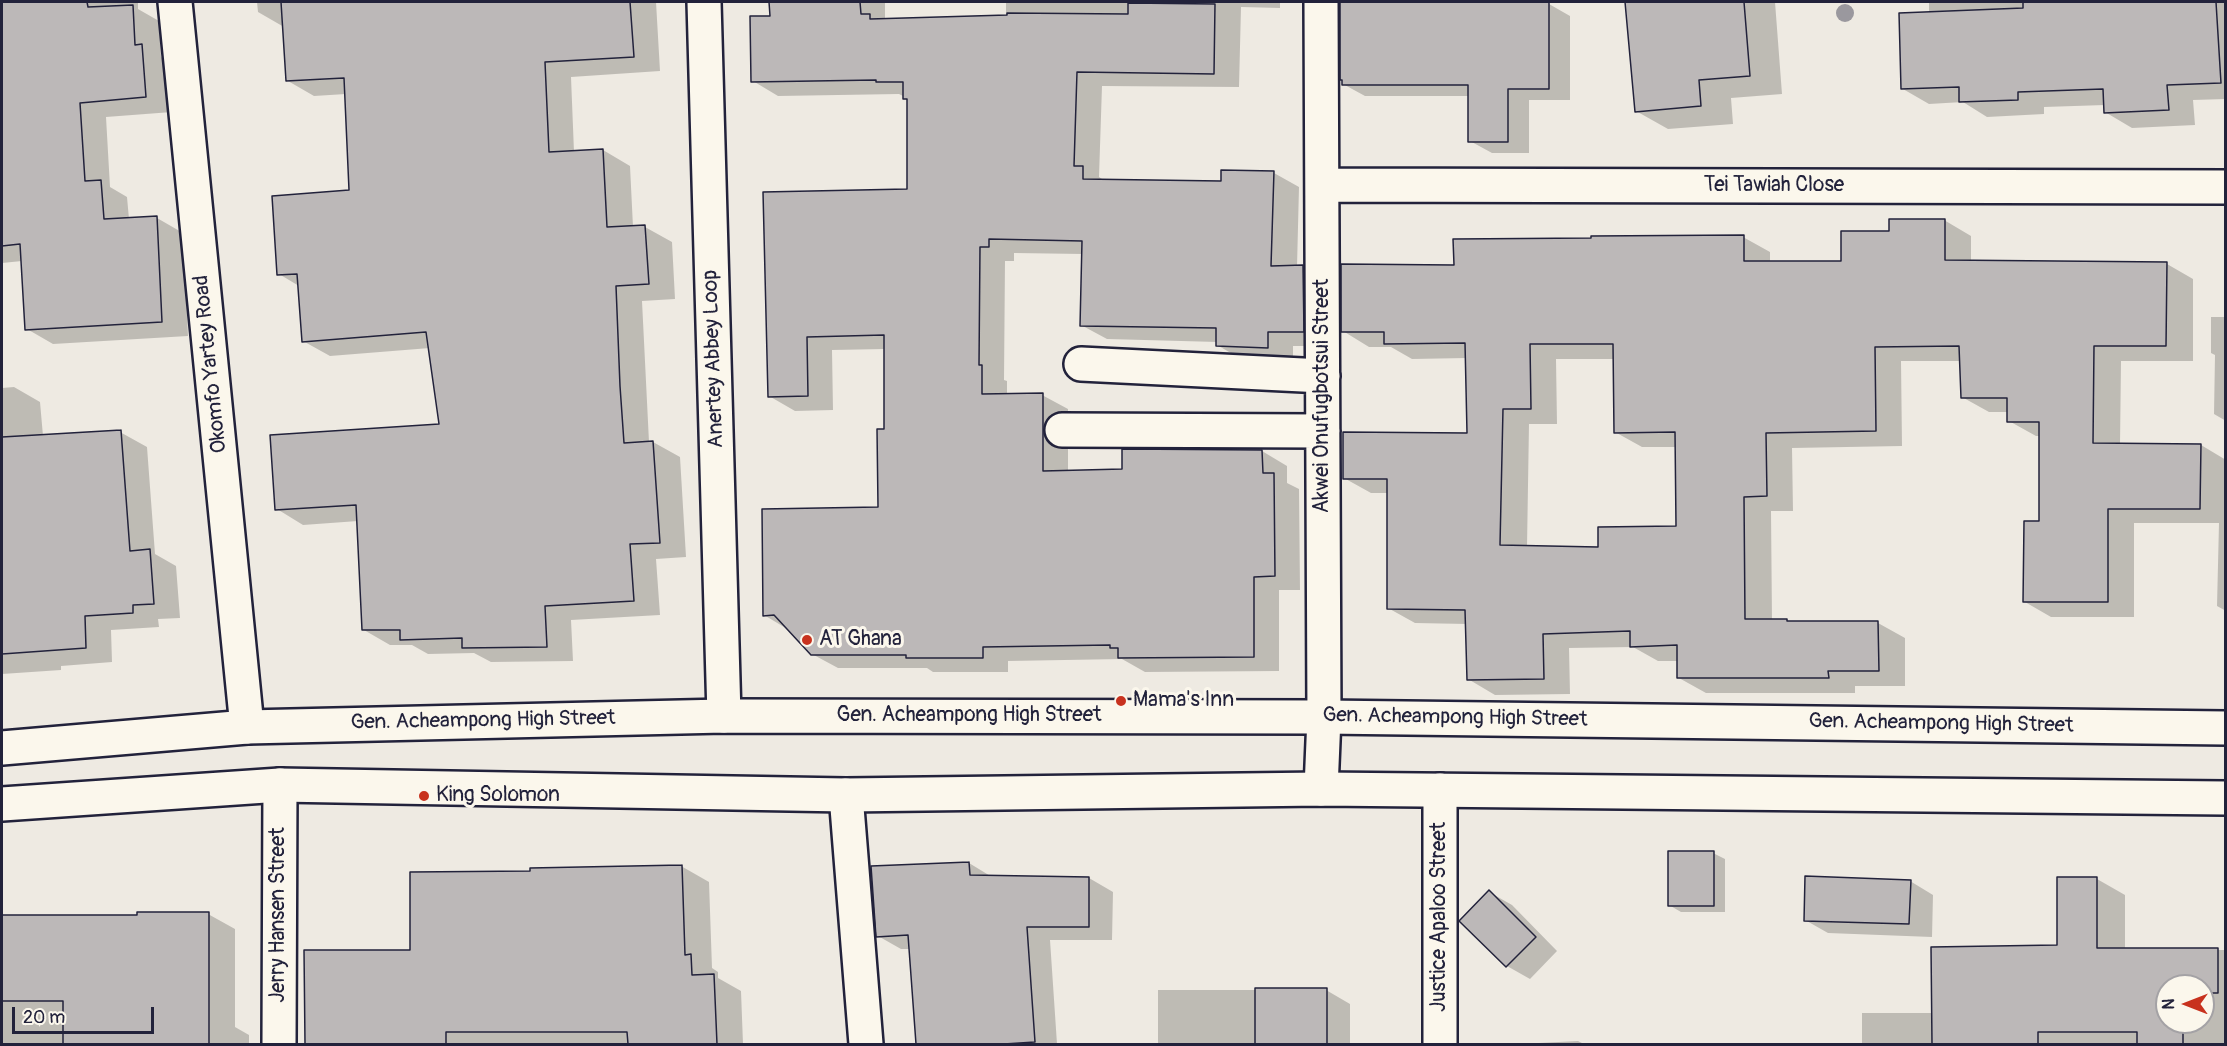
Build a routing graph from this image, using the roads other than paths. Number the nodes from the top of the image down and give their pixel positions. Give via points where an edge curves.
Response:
1 (175, 2) edge
2 (704, 2) edge
3 (1321, 2) edge
4 (1322, 185) junction
5 (2226, 187) edge
6 (1081, 364) dead end
7 (1323, 376) junction
8 (1062, 430) dead end
9 (1323, 431) junction
10 (724, 716) junction
11 (1324, 717) junction
12 (247, 727) junction
13 (2226, 728) edge
14 (2, 748) edge
15 (280, 785) junction
16 (1321, 789) junction
17 (1440, 790) junction
18 (846, 795) junction
19 (2226, 798) edge
20 (2, 804) edge
21 (279, 1044) edge
22 (866, 1044) edge
23 (1440, 1044) edge

1 - 12 main road, Okomfo Yartey Road
2 - 10 main road, Anertey Abbey Loop
3 - 4 main road, Akwei Onufugbotsui Street
4 - 5 main road, Tei Tawiah Close
4 - 7 main road, Akwei Onufugbotsui Street
6 - 7 main road
7 - 9 main road, Akwei Onufugbotsui Street
8 - 9 main road
9 - 11 main road, Akwei Onufugbotsui Street
10 - 11 main road, Gen. Acheampong High Street
10 - 12 main road, Gen. Acheampong High Street
11 - 13 main road, Gen. Acheampong High Street
11 - 16 main road, Akwei Onufugbotsui Street
12 - 14 main road, Gen. Acheampong High Street
15 - 18 main road
15 - 20 main road
15 - 21 main road, Jerry Hansen Street
16 - 17 main road
16 - 18 main road
17 - 19 main road
17 - 23 main road, Justice Apaloo Street
18 - 22 main road

